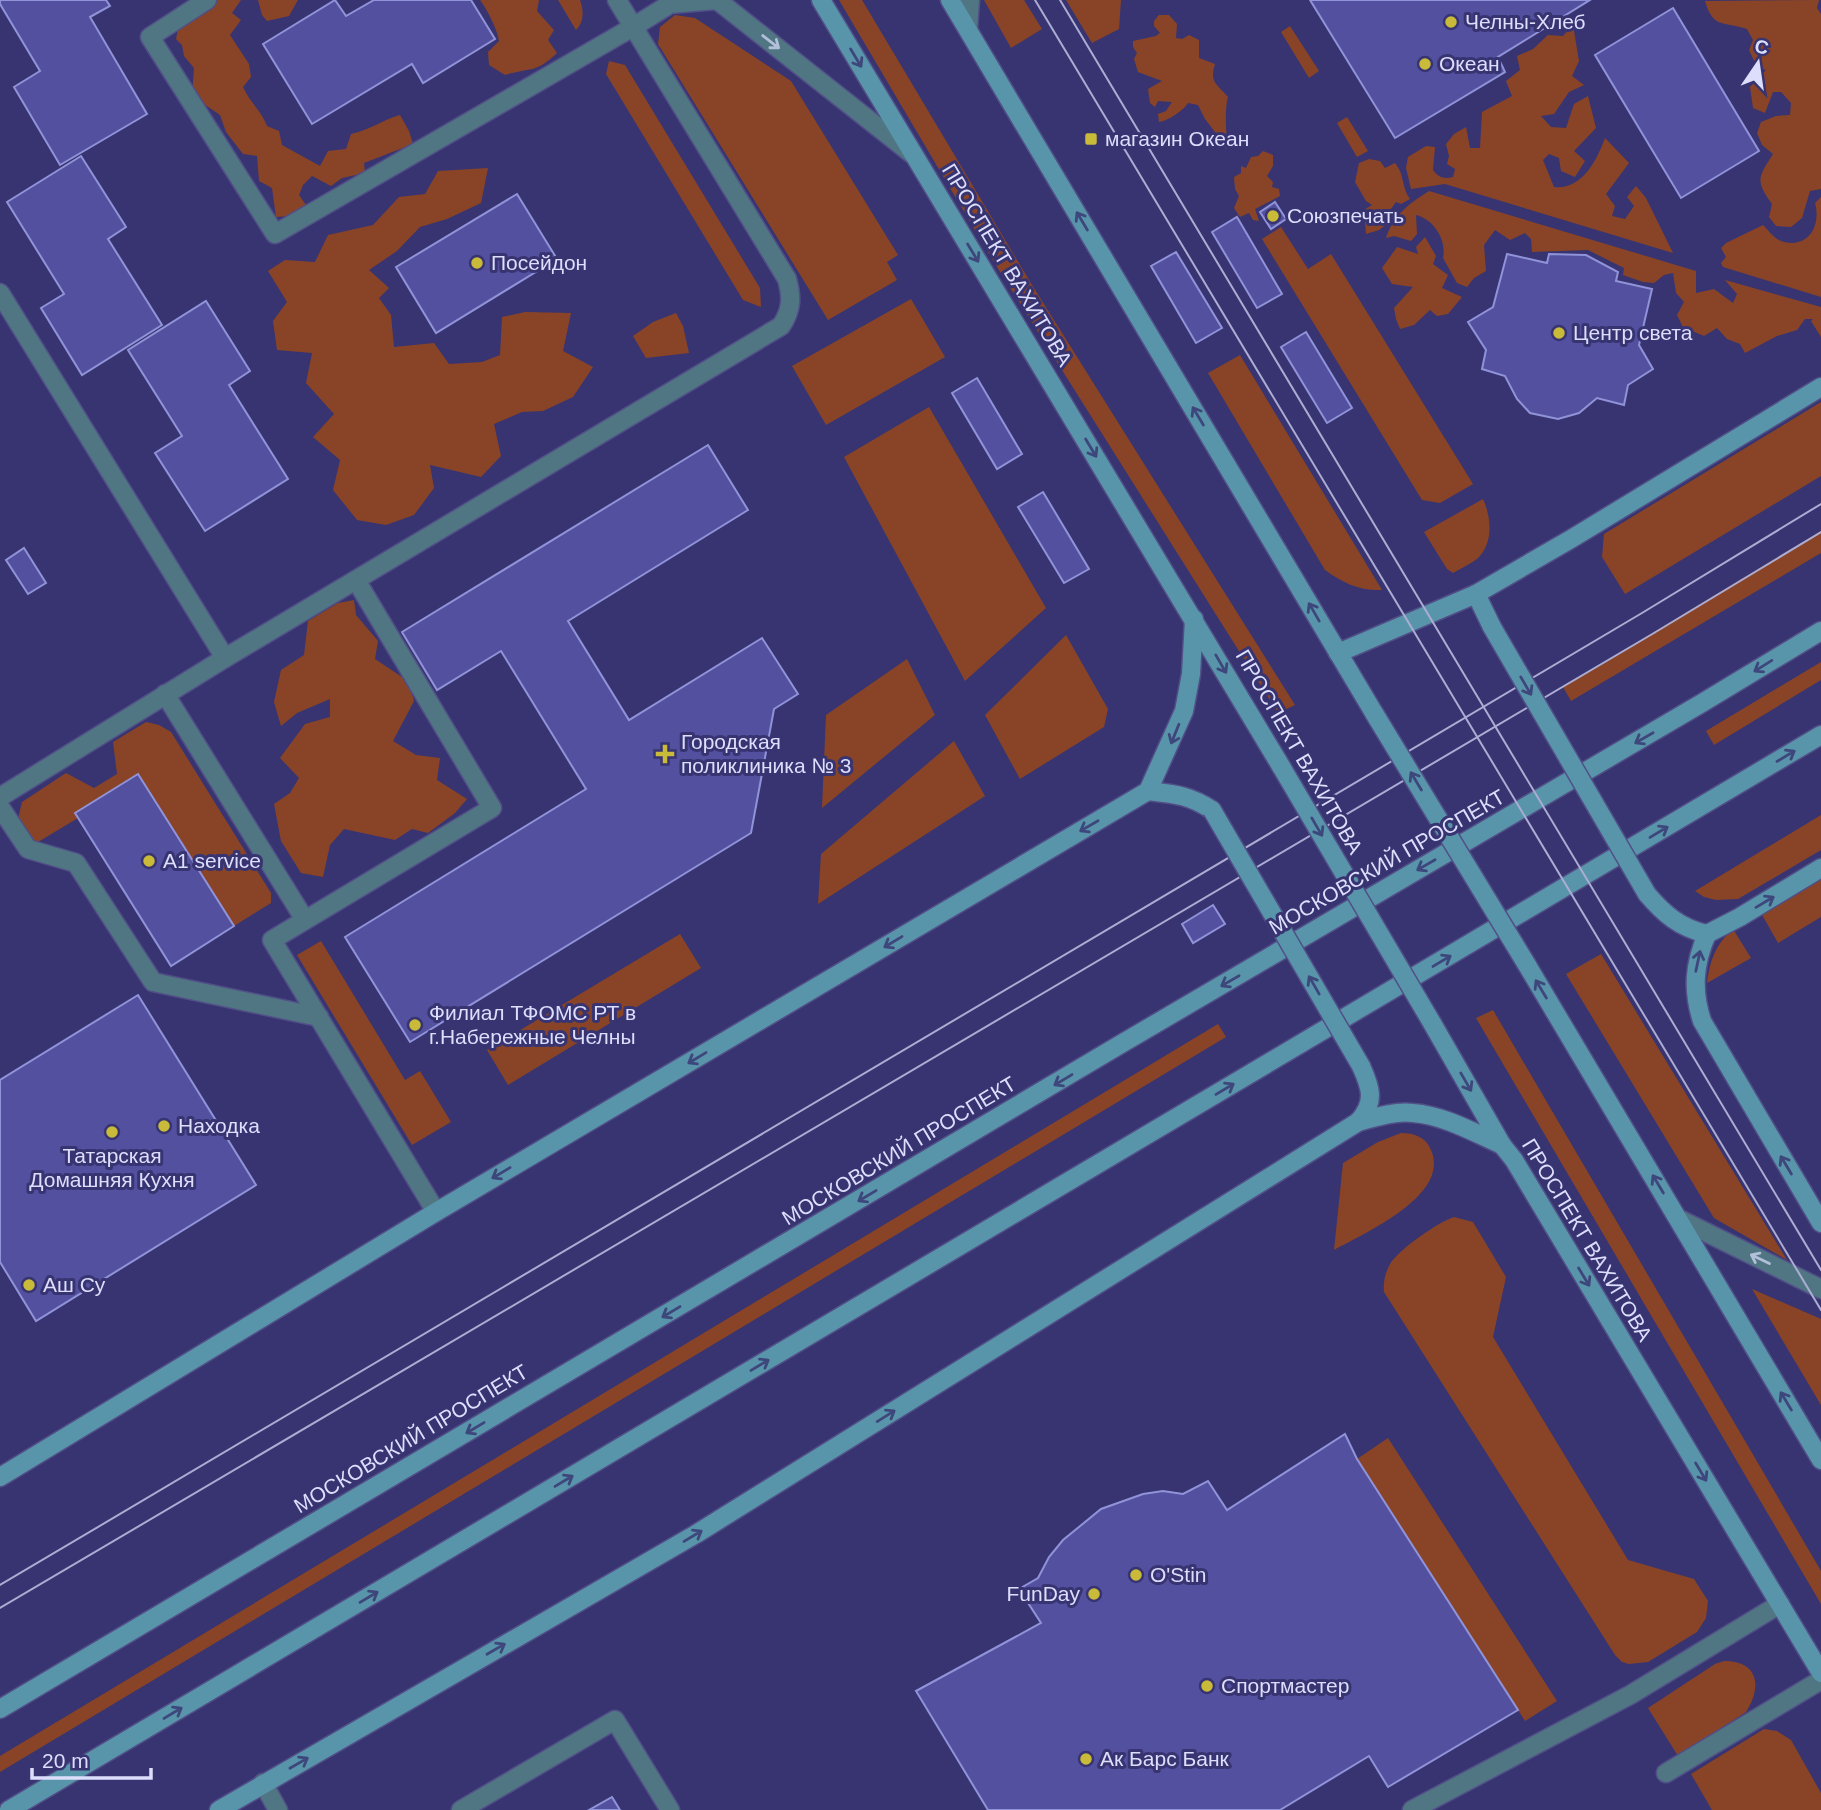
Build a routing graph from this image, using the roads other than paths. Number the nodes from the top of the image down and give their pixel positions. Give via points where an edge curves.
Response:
1 (617, 0) edge
2 (717, 0) edge
3 (821, 0) edge
4 (950, 0) edge
5 (970, 0) edge
6 (198, 2) edge
7 (633, 27) junction
8 (968, 29) junction
9 (914, 156) junction
10 (0, 293) edge
11 (1821, 387) edge
12 (356, 580) junction
13 (1476, 594) junction
14 (1194, 619) junction
15 (1821, 631) edge
16 (1338, 653) junction
17 (225, 658) junction
18 (165, 694) junction
19 (1821, 735) edge
20 (1148, 791) junction
21 (0, 797) edge
22 (0, 807) edge
23 (1821, 868) edge
24 (304, 920) junction
25 (1707, 934) junction
26 (319, 1017) junction
27 (1358, 1122) junction
28 (1502, 1145) junction
29 (436, 1212) junction
30 (1679, 1219) junction
31 (1821, 1223) edge
32 (1821, 1289) edge
33 (1821, 1460) edge
34 (0, 1477) edge
35 (1780, 1604) junction
36 (1821, 1673) edge
37 (1821, 1680) edge
38 (0, 1709) edge
39 (1666, 1773) dead end
40 (263, 1783) junction
41 (9, 1810) edge
42 (219, 1810) edge
43 (278, 1810) edge
44 (461, 1810) edge
45 (670, 1810) edge
46 (1412, 1810) edge

1 - 7 street
2 - 7 street via 670,4
2 -> 9 street
3 -> 9 main road, ПРОСПЕКТ ВАХИТОВА
4 - 8 main road
5 - 8 street
6 - 7 street via 150,37 275,234
7 - 12 street via 787,279 791,305 787,317 781,326
16 -> 8 main road
9 -> 14 main road, ПРОСПЕКТ ВАХИТОВА
10 - 17 street
11 - 13 main road
12 - 17 street
12 - 24 street via 492,808
13 - 16 main road
13 -> 25 main road, bridge via 1647,894 1676,923
14 -> 20 main road via 1184,711
14 -> 28 main road, ПРОСПЕКТ ВАХИТОВА, bridge
15 -> 38 main road, МОСКОВСКИЙ ПРОСПЕКТ
30 -> 16 main road, bridge
17 - 18 street
18 - 21 street
18 - 24 street
41 -> 19 main road
27 -> 20 main road, bridge via 1370,1099 1361,1066 1212,810 1181,794
20 -> 29 main road
22 - 26 street via 28,849 76,863 153,982
25 -> 23 main road
24 - 26 street via 272,940
31 -> 25 main road via 1702,1021 1695,976
26 - 29 street
27 - 28 main road via 1414,1113
40 -> 27 main road via 696,1534
28 -> 35 main road, ПРОСПЕКТ ВАХИТОВА
29 - 34 main road
32 -> 30 street
33 -> 30 main road
35 - 36 main road, ПРОСПЕКТ ВАХИТОВА
35 - 46 street via 1630,1695
37 - 39 street
40 - 42 main road
40 - 43 street
44 - 45 street via 615,1720

